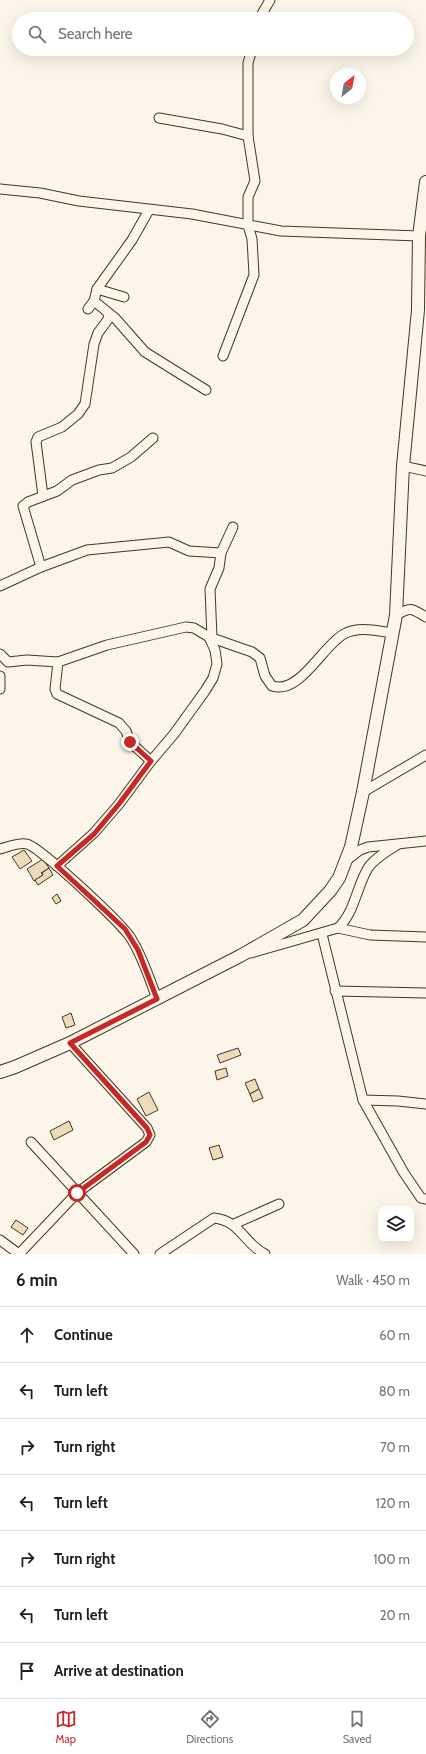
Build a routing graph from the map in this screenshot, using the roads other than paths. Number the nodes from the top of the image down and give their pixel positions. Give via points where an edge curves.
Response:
1 (270, 0) edge
2 (263, 12) edge
3 (250, 56) edge
4 (159, 118) dead end
5 (248, 136) junction
6 (426, 182) edge
7 (0, 189) edge
8 (149, 210) junction
9 (248, 225) junction
10 (418, 236) junction
11 (97, 289) junction
12 (124, 297) dead end
13 (94, 301) junction
14 (88, 310) dead end
15 (108, 312) junction
16 (223, 356) dead end
17 (206, 390) dead end
18 (153, 438) dead end
19 (403, 466) junction
20 (426, 471) edge
21 (43, 496) junction
22 (233, 527) dead end
23 (221, 553) junction
24 (41, 567) junction
25 (0, 586) edge
26 (396, 614) junction
27 (426, 617) edge
28 (392, 633) junction
29 (210, 638) junction
30 (228, 642) junction
31 (215, 650) junction
32 (0, 654) edge
33 (58, 662) junction
34 (0, 676) edge
35 (0, 688) edge
36 (426, 755) edge
37 (151, 761) junction
38 (363, 792) junction
39 (426, 841) edge
40 (397, 845) junction
41 (0, 849) edge
42 (347, 860) junction
43 (57, 866) junction
44 (338, 928) junction
45 (322, 934) junction
46 (426, 937) edge
47 (240, 956) junction
48 (335, 991) junction
49 (426, 993) edge
50 (157, 999) junction
51 (70, 1043) junction
52 (0, 1072) edge
53 (363, 1100) junction
54 (426, 1104) edge
55 (31, 1142) dead end
56 (77, 1193) junction
57 (426, 1199) edge
58 (279, 1204) dead end
59 (234, 1224) junction
60 (0, 1240) edge
61 (19, 1254) edge
62 (134, 1254) edge
63 (160, 1254) edge
64 (265, 1254) edge

1 - 2 street
3 - 5 street
4 - 5 street
5 - 9 street via 255,181 248,197
6 - 10 street
7 - 8 street
8 - 9 street via 192,214
8 - 11 street via 132,240
9 - 10 street via 281,231
9 - 16 street via 252,239 254,275
10 - 19 street via 418,310
11 - 12 street
11 - 13 street
13 - 14 street
13 - 15 street
15 - 17 street via 145,352
15 - 21 street via 108,318 94,344 85,404 78,414 62,427 38,437 36,442
18 - 21 street via 131,457 112,468 72,480 57,491
19 - 20 street
19 - 26 street
21 - 24 street via 24,506
22 - 23 street
23 - 24 street via 189,552 169,542 87,550
23 - 29 street via 219,568 210,589
24 - 25 street
26 - 27 street via 415,609
26 - 28 street
28 - 30 street via 366,630 345,634 335,640 323,655 293,682 282,687 272,686 265,676 260,658
28 - 38 street
29 - 30 street
29 - 31 street
29 - 33 street via 194,628 179,628 107,645
30 - 31 street
31 - 37 street via 217,664 213,678 174,734
32 - 33 street via 8,662
33 - 37 street via 55,689 58,694 119,723 126,731 130,742
34 - 35 street
36 - 38 street
37 - 43 street via 94,834
38 - 42 street
39 - 40 street
40 - 42 street via 368,847
40 - 44 street via 378,857 369,867 360,883 350,914
41 - 43 street via 26,843
42 - 47 street via 330,891 303,920
43 - 50 street via 125,929 138,950
44 - 45 street
44 - 46 street via 370,936
45 - 47 street
45 - 48 street
47 - 50 street
48 - 49 street
48 - 53 street
50 - 51 street
51 - 52 street
51 - 56 street via 147,1128 150,1135 146,1142
53 - 54 street
53 - 57 street via 404,1173 421,1198
55 - 56 street
56 - 61 street
56 - 62 street
58 - 59 street
59 - 63 street via 214,1218
59 - 64 street via 247,1241
60 - 61 street

